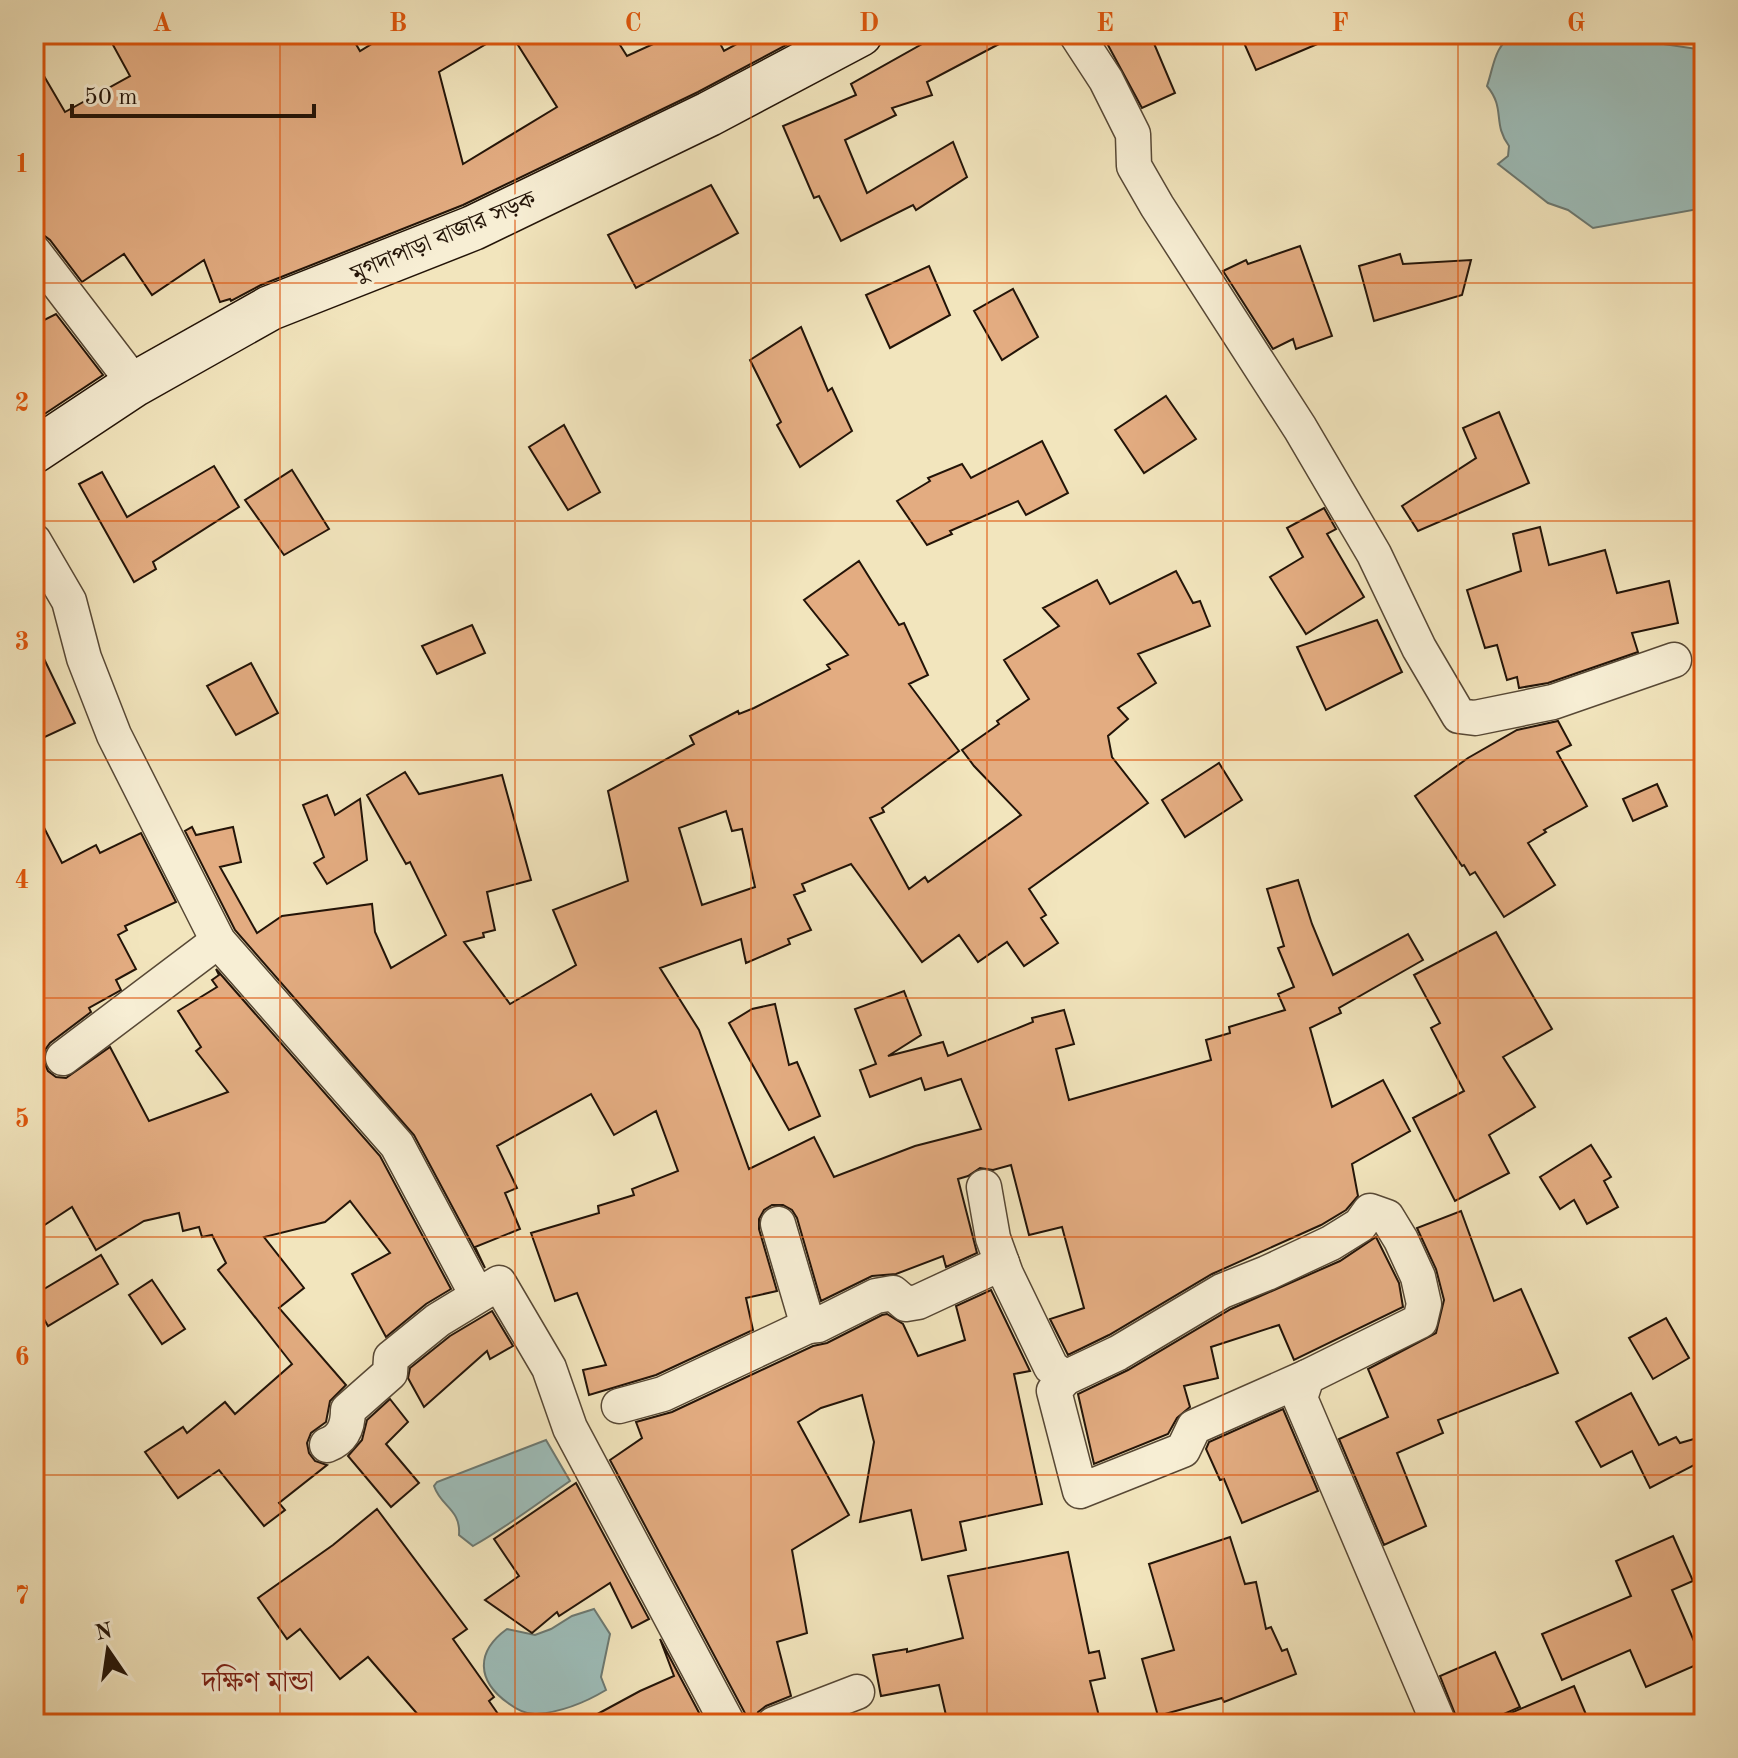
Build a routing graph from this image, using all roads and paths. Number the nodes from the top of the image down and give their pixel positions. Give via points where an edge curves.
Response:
1 (860, 34) edge
2 (1076, 34) edge
3 (34, 252) edge
4 (135, 384) junction
5 (34, 451) edge
6 (34, 541) edge
7 (1674, 660) dead end
8 (218, 941) junction
9 (63, 1058) dead end
10 (984, 1187) dead end
11 (778, 1224) dead end
12 (1002, 1263) junction
13 (477, 1295) junction
14 (808, 1326) junction
15 (1307, 1377) junction
16 (1065, 1378) junction
17 (619, 1406) dead end
18 (327, 1445) dead end
19 (857, 1692) dead end
20 (728, 1724) edge
21 (774, 1724) edge
22 (1439, 1724) edge

1 - 4 street, মুগদাপাড়া বাজার সড়ক via 473,228 270,308
2 - 7 street via 1133,134 1134,166 1309,442 1459,716 1475,718 1553,702
3 - 4 street
4 - 5 street, মুগদাপাড়া বাজার সড়ক
6 - 8 street via 69,601 114,735
8 - 9 street
8 - 13 street via 397,1145
10 - 12 street
11 - 14 street
12 - 14 street via 918,1302 906,1304 893,1293 876,1296
12 - 16 street via 1051,1367
13 - 18 street via 391,1358 390,1373 348,1410 348,1424 336,1442
13 - 20 street via 499,1283 549,1368 570,1428
14 - 17 street via 663,1394
15 - 16 street via 1194,1427 1183,1450 1080,1491 1054,1391
15 - 16 street via 1420,1321 1424,1304 1418,1277 1387,1217 1370,1211 1360,1225 1331,1243 1222,1291
15 - 22 street via 1300,1398
19 - 21 street

